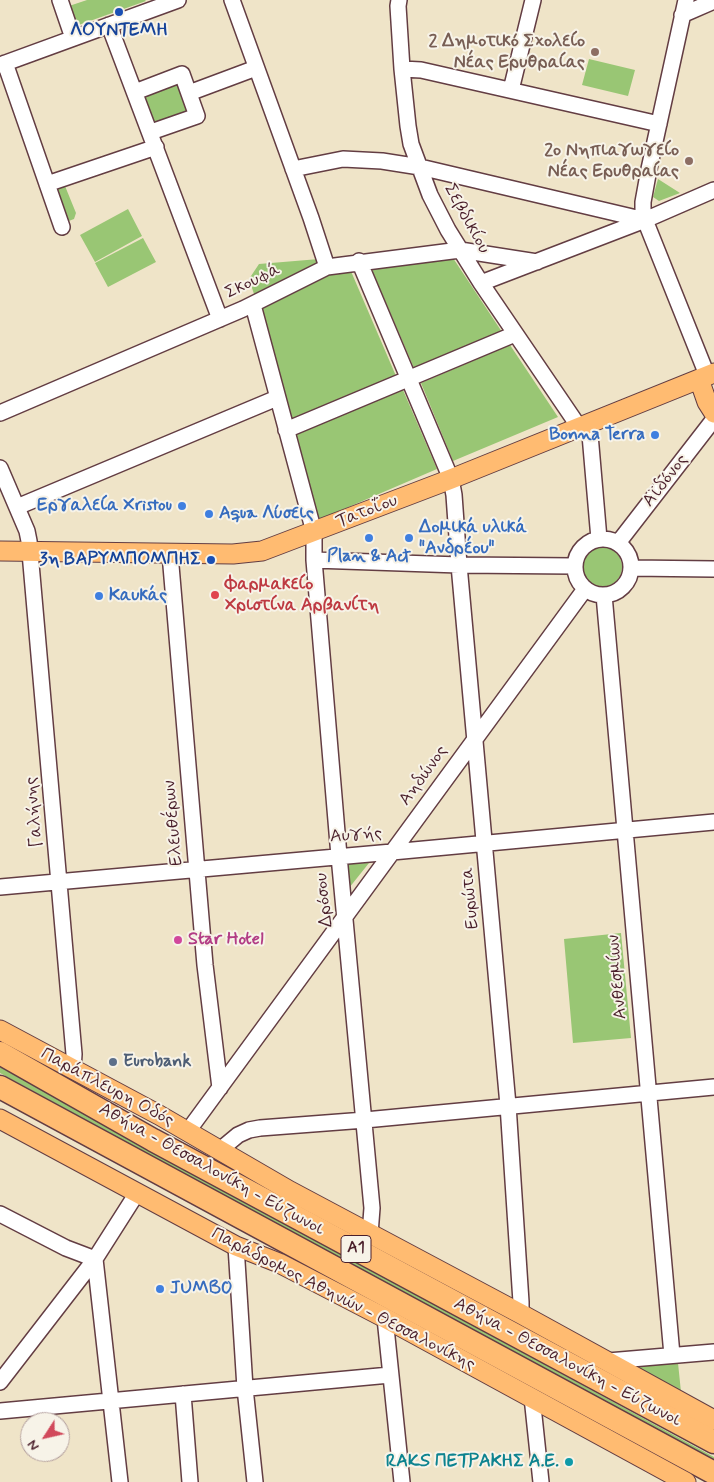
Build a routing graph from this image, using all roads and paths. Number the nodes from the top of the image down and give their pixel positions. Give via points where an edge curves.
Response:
1 (60, 0) edge
2 (178, 0) edge
3 (232, 0) edge
4 (399, 0) edge
5 (533, 0) edge
6 (714, 1) edge
7 (152, 4) edge
8 (684, 7) edge
9 (109, 25) junction
10 (73, 38) junction
11 (2, 64) edge
12 (256, 68) junction
13 (402, 69) junction
14 (511, 90) junction
15 (135, 92) junction
16 (189, 94) junction
17 (658, 124) junction
18 (151, 132) junction
19 (156, 147) junction
20 (420, 167) junction
21 (293, 169) junction
22 (48, 184) junction
23 (714, 190) edge
24 (645, 220) junction
25 (62, 227) dead end
26 (460, 250) junction
27 (359, 261) junction
28 (537, 262) junction
29 (327, 266) junction
30 (481, 283) junction
31 (253, 305) junction
32 (220, 319) junction
33 (515, 334) junction
34 (706, 376) edge
35 (409, 379) junction
36 (277, 398) junction
37 (0, 413) edge
38 (714, 413) edge
39 (714, 419) edge
40 (584, 425) junction
41 (286, 430) junction
42 (0, 468) edge
43 (451, 479) junction
44 (17, 507) junction
45 (314, 532) junction
46 (599, 539) junction
47 (618, 543) junction
48 (0, 551) edge
49 (30, 552) junction
50 (170, 554) junction
51 (314, 560) junction
52 (459, 565) junction
53 (574, 566) junction
54 (631, 568) junction
55 (714, 569) edge
56 (585, 589) junction
57 (604, 595) junction
58 (476, 738) junction
59 (714, 822) edge
60 (624, 830) junction
61 (485, 843) junction
62 (392, 852) junction
63 (339, 856) junction
64 (196, 869) junction
65 (59, 881) junction
66 (0, 887) edge
67 (346, 915) junction
68 (0, 1030) edge
69 (0, 1053) edge
70 (73, 1070) junction
71 (0, 1087) edge
72 (714, 1087) edge
73 (220, 1088) junction
74 (647, 1093) junction
75 (508, 1105) junction
76 (0, 1119) edge
77 (365, 1120) junction
78 (188, 1131) junction
79 (220, 1150) junction
80 (137, 1193) junction
81 (0, 1214) edge
82 (370, 1234) junction
83 (236, 1246) junction
84 (95, 1259) junction
85 (521, 1314) junction
86 (385, 1318) junction
87 (714, 1352) edge
88 (672, 1355) junction
89 (608, 1361) junction
90 (390, 1375) junction
91 (0, 1382) edge
92 (245, 1388) junction
93 (183, 1394) junction
94 (532, 1397) junction
95 (111, 1400) junction
96 (0, 1411) edge
97 (714, 1420) edge
98 (714, 1442) edge
99 (714, 1473) edge
100 (120, 1482) edge
101 (190, 1482) edge
102 (255, 1482) edge
103 (402, 1482) edge
104 (541, 1482) edge
105 (686, 1482) edge

1 - 10 street
2 - 7 street
3 - 12 street
4 - 13 street, Σεβδικίου
5 - 14 street
6 - 8 street
7 - 9 street
8 - 17 street
9 - 10 street
9 - 15 street
10 - 11 street
11 - 22 street
12 - 16 street
12 - 21 street
13 - 14 street via 421,70
13 - 20 street, Σεβδικίου via 408,126
14 - 17 street
15 - 16 street via 182,74
15 - 18 street
16 - 18 street via 197,116
17 - 24 street via 643,202
18 - 19 street
19 - 22 street
19 - 32 street
20 - 21 street via 343,159
20 - 24 street
20 - 26 street, Σεβδικίου via 439,214
21 - 29 street
22 - 25 street
23 - 24 street
24 - 28 street
24 - 34 street
26 - 27 street, Σκουφά
26 - 28 street, Σκουφά
26 - 30 street, Σεβδικίου
27 - 29 street, Σκουφά
27 - 35 street, Ευρώτα
28 - 30 street
29 - 31 street, Σκουφά
30 - 33 street, Σεβδικίου
31 - 32 street, Σκουφά
31 - 36 street, Δρόσου
32 - 37 street, Σκουφά
33 - 35 street
33 - 40 street, Σεβδικίου
34 - 38 main road via 708,402
34 - 40 main road, Τατοΐου
35 - 41 street
35 - 43 street, Ευρώτα
36 - 41 street, Δρόσου
36 - 44 street
39 - 47 street, Αϊδόνος
40 - 43 main road, Τατοΐου
40 - 46 street
41 - 45 street, Δρόσου
42 - 44 street, Γαλήνης
43 - 45 main road, Τατοΐου
43 - 52 street, Ευρώτα
44 - 49 street, Γαλήνης via 27,531
45 - 50 main road, Τατοΐου via 257,552
45 - 51 street, Δρόσου
46 - 47 street
46 - 53 street via 582,548
47 - 54 street via 630,558
48 - 49 main road, Τατοΐου
49 - 50 main road, Τατοΐου
49 - 65 street, Γαλήνης
50 - 64 street, Ελευθέρων
51 - 52 street
51 - 63 street, Δρόσου
52 - 53 street
52 - 58 street, Ευρώτα
53 - 56 street
54 - 55 street
54 - 57 street via 623,587
56 - 57 street
56 - 58 street, Αηδώνος
57 - 60 street, Ανθεσμίων
58 - 61 street, Ευρώτα
58 - 62 street, Αηδώνος
59 - 60 street, Αυγής
60 - 61 street, Αυγής
60 - 74 street, Ανθεσμίων
61 - 62 street, Αυγής
61 - 75 street, Ευρώτα
62 - 63 street, Αυγής
62 - 67 street, Αηδώνος
63 - 64 street, Αυγής
63 - 67 street, Δρόσου
64 - 65 street, Αυγής
64 - 73 street, Ελευθέρων
65 - 66 street, Αυγής
65 - 70 street, Γαλήνης
67 - 73 street, Αηδώνος
67 - 77 street, Δρόσου
68 - 70 main road, Παράπλευρη Οδός
69 - 98 highway, Αθήνα - Θεσσαλονίκη - Εύζωνοι / Α1 via 153,1140
70 - 78 main road, Παράπλευρη Οδός
71 - 99 highway, Αθήνα - Θεσσαλονίκη - Εύζωνοι / Α1
72 - 74 street
73 - 78 street, Αηδώνος
74 - 75 street
74 - 88 street, Ανθεσμίων
75 - 77 street
75 - 85 street, Ευρώτα
76 - 80 main road, Παράδρομος Αθηνών - Θεσσαλονίκης
77 - 79 street via 249,1130
77 - 82 street, Δρόσου via 372,1208
78 - 79 main road, Παράπλευρη Οδός
79 - 82 main road, Παράπλευρη Οδός
80 - 83 main road, Παράδρομος Αθηνών - Θεσσαλονίκης
80 - 84 street
81 - 84 street
82 - 85 main road, Παράπλευρη Οδός
83 - 86 main road, Παράδρομος Αθηνών - Θεσσαλονίκης via 279,1263
83 - 92 street
84 - 91 street
84 - 95 street
85 - 89 main road, Παράπλευρη Οδός
86 - 90 street
86 - 94 main road, Παράδρομος Αθηνών - Θεσσαλονίκης
87 - 88 street
88 - 89 street
89 - 97 main road, Παράπλευρη Οδός
90 - 92 street
90 - 103 street
92 - 93 street
92 - 102 street
93 - 95 street
93 - 101 street
94 - 104 street
94 - 105 main road, Παράδρομος Αθηνών - Θεσσαλονίκης
95 - 96 street
95 - 100 street

